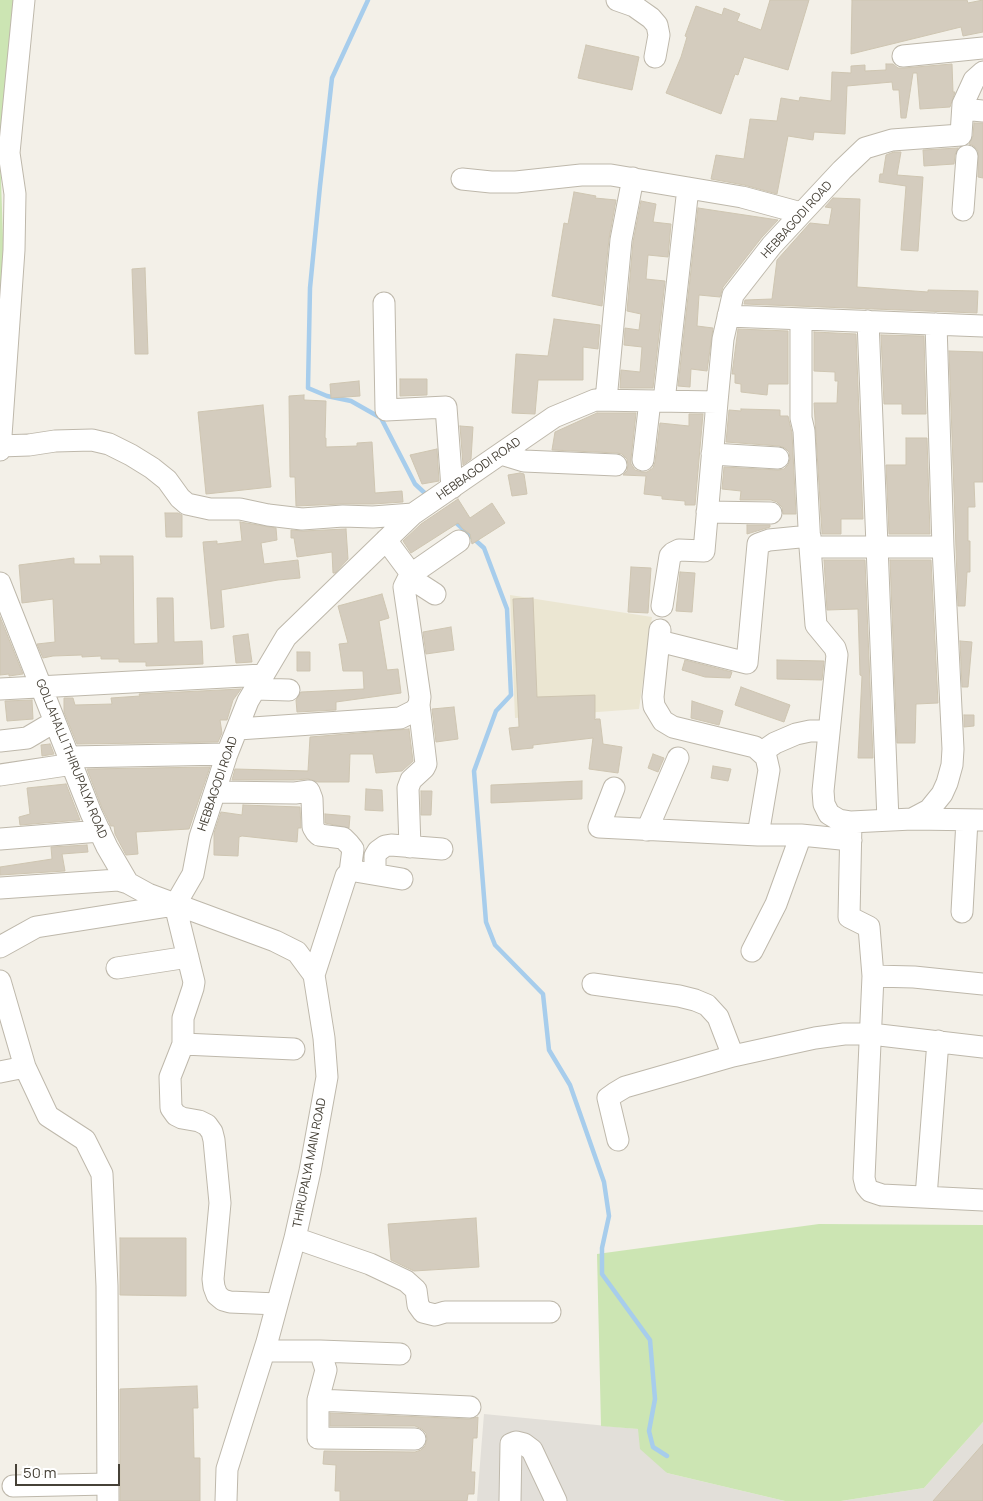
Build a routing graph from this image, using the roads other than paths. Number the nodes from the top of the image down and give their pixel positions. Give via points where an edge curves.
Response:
1 (24, 0) edge
2 (616, 0) edge
3 (983, 48) edge
4 (903, 56) dead end
5 (655, 57) dead end
6 (983, 72) edge
7 (963, 104) junction
8 (983, 111) edge
9 (961, 135) junction
10 (975, 157) edge
11 (633, 178) junction
12 (462, 179) dead end
13 (688, 188) junction
14 (963, 210) dead end
15 (801, 214) junction
16 (384, 303) dead end
17 (728, 316) junction
18 (801, 319) junction
19 (868, 321) junction
20 (936, 324) junction
21 (983, 326) edge
22 (606, 400) junction
23 (657, 401) junction
24 (717, 402) junction
25 (0, 448) edge
26 (501, 454) junction
27 (712, 454) junction
28 (778, 458) dead end
29 (643, 460) dead end
30 (616, 466) dead end
31 (433, 501) junction
32 (707, 512) junction
33 (771, 513) dead end
34 (386, 540) junction
35 (459, 541) dead end
36 (810, 542) junction
37 (877, 546) junction
38 (943, 547) junction
39 (410, 575) junction
40 (0, 583) edge
41 (435, 594) dead end
42 (662, 606) dead end
43 (259, 682) junction
44 (41, 687) junction
45 (0, 689) edge
46 (289, 690) dead end
47 (419, 705) junction
48 (54, 722) junction
49 (238, 729) junction
50 (829, 731) junction
51 (0, 741) edge
52 (762, 752) junction
53 (227, 754) junction
54 (678, 758) dead end
55 (72, 761) junction
56 (0, 775) edge
57 (614, 788) dead end
58 (216, 792) junction
59 (912, 819) junction
60 (888, 820) junction
61 (975, 820) edge
62 (646, 830) junction
63 (100, 831) junction
64 (851, 831) junction
65 (801, 835) junction
66 (758, 836) junction
67 (0, 839) edge
68 (410, 847) junction
69 (442, 849) dead end
70 (350, 872) junction
71 (375, 874) junction
72 (402, 878) dead end
73 (128, 883) junction
74 (0, 888) edge
75 (175, 905) junction
76 (962, 912) dead end
77 (0, 947) edge
78 (752, 950) dead end
79 (188, 957) junction
80 (118, 968) dead end
81 (314, 975) junction
82 (873, 976) junction
83 (0, 981) edge
84 (593, 984) dead end
85 (983, 984) edge
86 (872, 1034) junction
87 (938, 1041) junction
88 (183, 1044) junction
89 (983, 1047) edge
90 (294, 1049) dead end
91 (733, 1056) junction
92 (26, 1067) junction
93 (0, 1072) edge
94 (618, 1140) dead end
95 (926, 1198) junction
96 (983, 1200) edge
97 (295, 1238) junction
98 (277, 1304) junction
99 (550, 1312) dead end
100 (265, 1351) junction
101 (320, 1351) junction
102 (400, 1354) dead end
103 (318, 1400) junction
104 (470, 1407) dead end
105 (415, 1439) dead end
106 (13, 1486) dead end
107 (108, 1492) edge
108 (226, 1501) edge
109 (510, 1501) edge
110 (556, 1501) edge

1 - 25 street via 9,153 15,194 14,250
2 - 5 street via 634,6 657,25 659,35
3 - 4 street
6 - 7 street via 974,80
7 - 8 street via 972,110
7 - 9 street
9 - 10 street via 961,155
9 - 15 street, HEBBAGODI ROAD via 892,140 865,148
10 - 14 street
11 - 12 street via 581,175 516,182
11 - 13 street
11 - 22 street via 621,240
13 - 15 street via 751,199
13 - 23 street
15 - 17 street, HEBBAGODI ROAD via 733,295
16 - 31 street via 386,410 446,407
17 - 18 street
17 - 24 street, HEBBAGODI ROAD
18 - 19 street
18 - 36 street via 800,418 804,431
19 - 20 street
19 - 37 street
20 - 21 street
20 - 38 street
22 - 23 street, HEBBAGODI ROAD
22 - 26 street, HEBBAGODI ROAD via 594,400 554,417
23 - 24 street, HEBBAGODI ROAD
23 - 29 street
24 - 27 street
25 - 31 street via 55,441 92,440 109,444 152,468 187,504 210,509 240,509 302,519 373,517
26 - 30 street via 524,461
26 - 31 street, HEBBAGODI ROAD
27 - 28 street
27 - 32 street
31 - 34 street, HEBBAGODI ROAD
32 - 33 street
32 - 42 street via 704,551 679,550 670,556
34 - 39 street
34 - 43 street, HEBBAGODI ROAD via 286,636
35 - 39 street
36 - 37 street
36 - 50 street via 816,625 836,648 837,655
36 - 52 street via 769,540 758,544 747,663 659,636 653,696 654,706 663,721 673,727 755,747
37 - 38 street
37 - 60 street
38 - 59 street via 952,766 936,803
39 - 41 street
39 - 47 street via 404,588
40 - 44 street, GOLLAHALLI THIRUPALYA ROAD
43 - 44 street
43 - 46 street
43 - 49 street, HEBBAGODI ROAD
44 - 45 street
44 - 48 street, GOLLAHALLI THIRUPALYA ROAD
47 - 49 street via 400,718
47 - 68 street via 426,764 410,780 408,788
48 - 51 street via 27,738
48 - 55 street, GOLLAHALLI THIRUPALYA ROAD
49 - 53 street, HEBBAGODI ROAD
50 - 52 street via 796,734
50 - 64 street via 824,804 829,814
52 - 66 street via 769,763 769,770
53 - 55 street
53 - 58 street, HEBBAGODI ROAD
54 - 62 street
55 - 56 street
55 - 63 street, GOLLAHALLI THIRUPALYA ROAD
57 - 62 street via 598,827
58 - 70 street via 294,794 309,791 316,832 343,838 353,849
58 - 75 street, HEBBAGODI ROAD via 200,837 194,874
59 - 60 street
59 - 61 street
60 - 64 street
61 - 76 street
62 - 66 street
63 - 67 street
63 - 73 street, GOLLAHALLI THIRUPALYA ROAD
64 - 65 street
64 - 82 street via 849,916 869,927
65 - 66 street
65 - 78 street via 776,904
68 - 69 street
68 - 71 street via 391,845 381,848 375,856
70 - 71 street
70 - 81 street via 344,881
71 - 72 street
73 - 74 street via 118,880
73 - 75 street
75 - 77 street via 36,927
75 - 79 street
75 - 81 street, THIRUPALYA MAIN ROAD via 290,948 297,952
79 - 80 street
79 - 88 street via 193,988 183,1018
81 - 97 street, THIRUPALYA MAIN ROAD via 327,1077
82 - 85 street
82 - 86 street
83 - 92 street
84 - 91 street via 678,996 706,1005 718,1017
86 - 87 street
86 - 91 street via 815,1038
86 - 95 street via 866,1186 882,1195
87 - 89 street
87 - 95 street
88 - 90 street
88 - 98 street via 170,1077 171,1108 182,1118 206,1125 214,1140 220,1209 214,1287 218,1295 230,1302
91 - 94 street via 615,1092 608,1098
92 - 93 street
92 - 107 street via 48,1116 85,1140 102,1174 107,1286
95 - 96 street
97 - 98 street, THIRUPALYA MAIN ROAD
97 - 99 street via 370,1264 406,1281 416,1290 418,1305 423,1312
98 - 100 street, THIRUPALYA MAIN ROAD
100 - 101 street
100 - 108 street, THIRUPALYA MAIN ROAD via 227,1469
101 - 102 street
101 - 103 street via 326,1370
103 - 104 street
103 - 105 street via 318,1438
106 - 107 street
109 - 110 street via 511,1444 516,1442 532,1450

